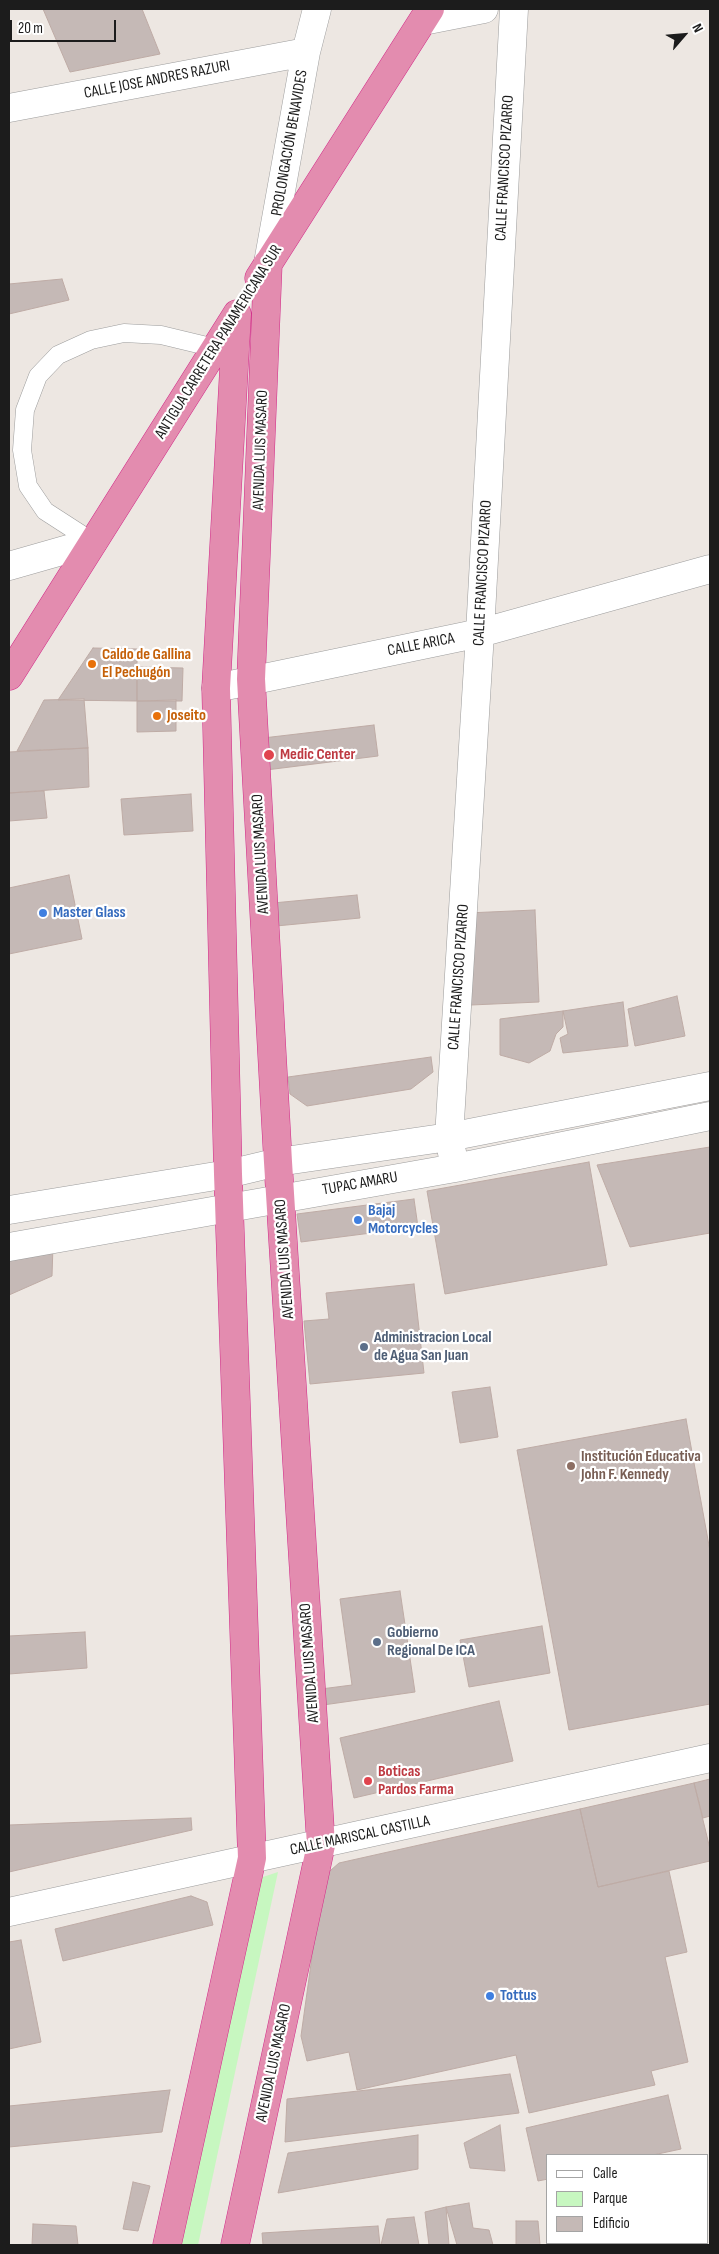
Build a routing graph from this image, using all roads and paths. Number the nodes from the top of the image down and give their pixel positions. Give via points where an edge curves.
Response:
1 (317, 9) edge
2 (484, 9) edge
3 (514, 9) edge
4 (426, 15) edge
5 (306, 52) junction
6 (9, 108) edge
7 (268, 263) junction
8 (237, 314) junction
9 (215, 348) junction
10 (93, 542) junction
11 (9, 566) edge
12 (710, 569) edge
13 (480, 633) junction
14 (9, 676) edge
15 (251, 679) junction
16 (216, 688) junction
17 (710, 1086) edge
18 (710, 1116) edge
19 (449, 1137) junction
20 (278, 1162) junction
21 (455, 1168) junction
22 (228, 1174) junction
23 (282, 1197) junction
24 (230, 1206) junction
25 (9, 1210) edge
26 (9, 1247) edge
27 (710, 1758) edge
28 (321, 1845) junction
29 (252, 1858) junction
30 (9, 1912) edge
31 (167, 2245) edge
32 (235, 2245) edge

1 - 5 street, PROLONGACIÓN BENAVIDES
2 - 4 street
3 - 13 street, CALLE FRANCISCO PIZARRO
4 - 7 highway, ANTIGUA CARRETERA PANAMERICANA SUR
5 - 6 street, CALLE JOSE ANDRES RAZURI
5 - 7 street, PROLONGACIÓN BENAVIDES
7 - 8 highway, ANTIGUA CARRETERA PANAMERICANA SUR
7 - 15 highway, AVENIDA LUIS MASARO
8 - 9 highway, ANTIGUA CARRETERA PANAMERICANA SUR
8 - 16 highway, AVENIDA LUIS MASARO
9 - 10 highway, ANTIGUA CARRETERA PANAMERICANA SUR
9 - 10 lane via 161,336 124,333 91,340 58,355 38,376 24,410 22,450 28,486 45,511
10 - 11 street
10 - 14 highway, ANTIGUA CARRETERA PANAMERICANA SUR
12 - 13 street, CALLE ARICA
13 - 15 street, CALLE ARICA
13 - 19 street, CALLE FRANCISCO PIZARRO
15 - 16 street, CALLE ARICA
15 - 20 highway, AVENIDA LUIS MASARO
16 - 22 highway, AVENIDA LUIS MASARO
17 - 19 street, TUPAC AMARU
18 - 21 street, TUPAC AMARU
19 - 20 street, TUPAC AMARU
19 - 21 street, CALLE FRANCISCO PIZARRO
20 - 22 street, TUPAC AMARU
20 - 23 highway, AVENIDA LUIS MASARO
21 - 23 street, TUPAC AMARU
22 - 24 highway, AVENIDA LUIS MASARO
22 - 25 street, TUPAC AMARU
23 - 24 street, TUPAC AMARU
23 - 28 highway, AVENIDA LUIS MASARO
24 - 26 street, TUPAC AMARU
24 - 29 highway, AVENIDA LUIS MASARO
27 - 28 street, CALLE MARISCAL CASTILLA
28 - 29 street, CALLE MARISCAL CASTILLA
28 - 32 highway, AVENIDA LUIS MASARO
29 - 30 street, CALLE MARISCAL CASTILLA
29 - 31 highway, AVENIDA LUIS MASARO

